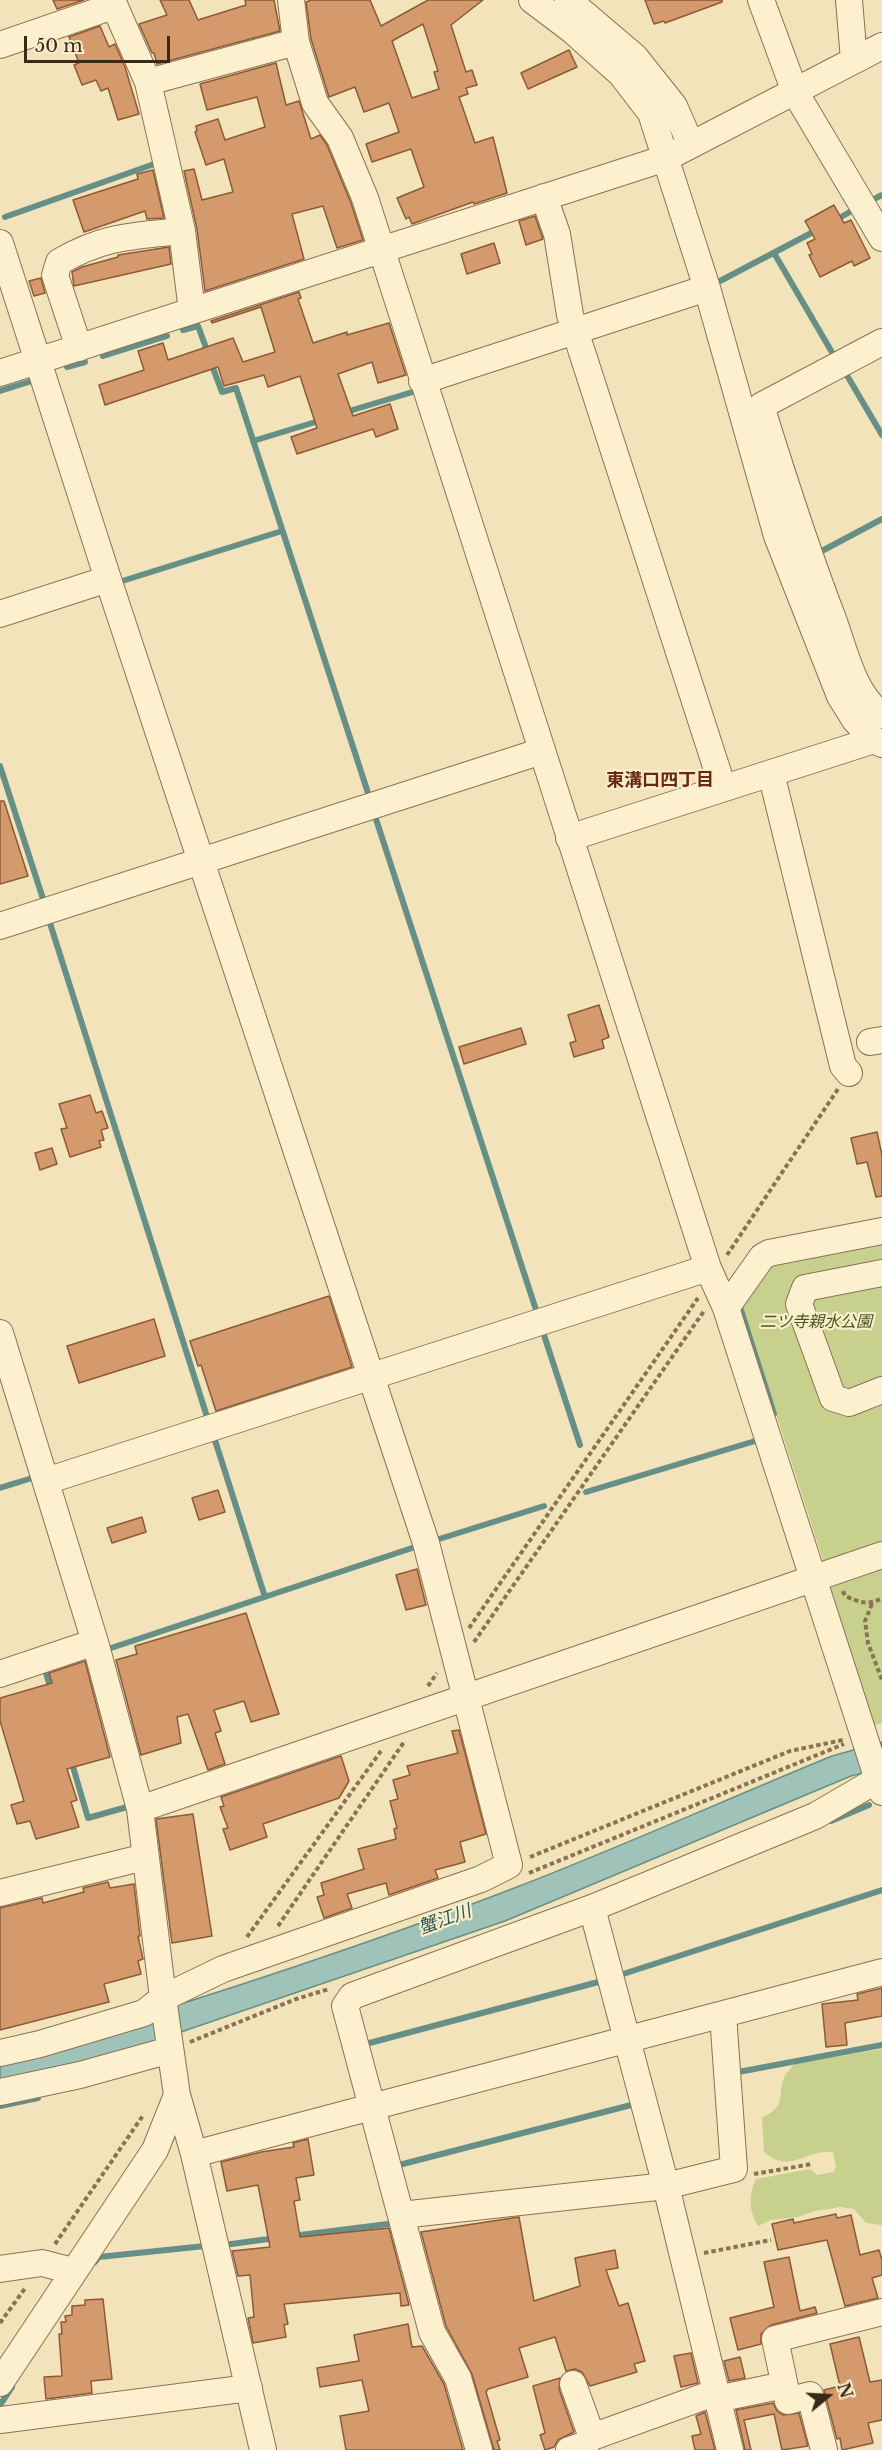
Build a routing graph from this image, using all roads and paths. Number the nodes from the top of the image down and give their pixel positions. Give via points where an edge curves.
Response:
1 (291, 0) edge
2 (532, 0) edge
3 (568, 0) edge
4 (761, 0) edge
5 (849, 0) edge
6 (113, 3) edge
7 (296, 42) junction
8 (0, 45) edge
9 (882, 46) edge
10 (854, 60) junction
11 (148, 82) junction
12 (795, 92) junction
13 (691, 145) junction
14 (666, 158) junction
15 (544, 197) junction
16 (182, 231) junction
17 (882, 238) edge
18 (0, 243) edge
19 (380, 250) junction
20 (707, 288) junction
21 (192, 311) junction
22 (575, 331) junction
23 (882, 342) edge
24 (78, 348) junction
25 (38, 361) junction
26 (0, 374) edge
27 (422, 381) junction
28 (108, 579) junction
29 (0, 614) edge
30 (882, 716) edge
31 (878, 742) edge
32 (542, 751) junction
33 (771, 773) junction
34 (723, 788) junction
35 (569, 838) junction
36 (202, 861) junction
37 (0, 926) edge
38 (849, 1073) joint
39 (882, 1231) edge
40 (882, 1273) edge
41 (716, 1286) junction
42 (0, 1333) edge
43 (371, 1377) junction
44 (882, 1390) edge
45 (46, 1481) junction
46 (882, 1555) edge
47 (824, 1574) junction
48 (882, 1598) edge
49 (872, 1604) junction
50 (95, 1642) junction
51 (458, 1665) junction
52 (0, 1674) edge
53 (882, 1680) edge
54 (466, 1697) junction
55 (873, 1734) edge
56 (406, 1740) dead end
57 (880, 1782) edge
58 (140, 1809) junction
59 (146, 1857) junction
60 (517, 1870) junction
61 (0, 1893) edge
62 (592, 1908) junction
63 (277, 1927) dead end
64 (882, 1972) edge
65 (163, 2002) junction
66 (723, 2015) junction
67 (628, 2041) junction
68 (169, 2045) junction
69 (0, 2053) edge
70 (0, 2092) edge
71 (177, 2095) junction
72 (372, 2107) junction
73 (147, 2109) dead end
74 (195, 2154) junction
75 (734, 2162) junction
76 (812, 2164) dead end
77 (666, 2186) junction
78 (401, 2215) junction
79 (771, 2240) dead end
80 (683, 2258) junction
81 (42, 2264) junction
82 (0, 2269) edge
83 (73, 2271) junction
84 (882, 2312) edge
85 (0, 2324) edge
86 (0, 2383) edge
87 (573, 2384) dead end
88 (784, 2385) junction
89 (249, 2388) junction
90 (716, 2396) junction
91 (0, 2420) edge
92 (583, 2446) edge
93 (263, 2450) edge
94 (479, 2450) edge
95 (730, 2450) edge
96 (824, 2450) edge

1 - 7 street
2 - 14 street via 621,74 651,113
3 - 13 street via 635,57 674,106
4 - 12 street
5 - 10 street
6 - 8 street
6 - 11 street
7 - 11 street
7 - 19 street via 315,103 340,138 365,198
9 - 10 street
10 - 12 street
11 - 16 street
12 - 13 street
12 - 17 street
13 - 14 street
14 - 15 street
14 - 20 street
15 - 19 street
15 - 22 street via 557,234
16 - 21 street
16 - 24 street via 113,238 83,248 59,262 55,275
18 - 25 street
19 - 21 street
19 - 27 street
20 - 22 street
20 - 31 street via 777,536 840,696 855,720
21 - 24 street
22 - 27 street
22 - 34 street
23 - 30 street via 761,406 807,552 858,687
24 - 25 street
25 - 26 street
25 - 28 street
27 - 32 street
28 - 29 street
28 - 36 street
31 - 33 street
32 - 35 street
32 - 36 street
33 - 34 street
33 - 38 street via 843,1066
34 - 35 street
35 - 41 street
36 - 37 street
36 - 43 street
38 - 41 path
39 - 41 street via 769,1253
40 - 44 street via 805,1288 800,1304 833,1398 849,1402
41 - 43 street
41 - 47 street
41 - 51 path
42 - 45 street
43 - 45 street
43 - 51 street via 426,1543
45 - 50 street
46 - 47 street
47 - 49 path via 844,1596
47 - 54 street
47 - 55 street
48 - 49 path
49 - 53 path via 865,1622 868,1643
50 - 52 street
50 - 58 street
51 - 54 street
54 - 58 street
54 - 60 street
55 - 57 street
55 - 60 path
55 - 60 path via 790,1751
56 - 63 path
57 - 62 street via 815,1816
58 - 59 street
59 - 61 street
59 - 65 street
60 - 65 street via 223,1969
62 - 67 street
62 - 72 street via 352,1996 345,2006
64 - 66 street
65 - 68 street
65 - 69 street via 144,2013
66 - 67 street
66 - 75 street
67 - 72 street
67 - 77 street
68 - 70 street via 80,2075
68 - 71 street
71 - 74 street
71 - 83 street via 155,2150
72 - 74 street
72 - 78 street
73 - 81 path
74 - 89 street
75 - 76 path via 745,2162 752,2175
75 - 77 street via 734,2169
77 - 78 street
77 - 80 street
78 - 94 street via 432,2332 458,2379
79 - 80 path
80 - 90 street
81 - 82 street
81 - 83 street
81 - 85 path
83 - 86 street
84 - 88 street via 775,2339
87 - 92 street
88 - 90 street
88 - 96 street via 788,2401 810,2395
89 - 91 street
89 - 93 street
90 - 92 street
90 - 95 street

